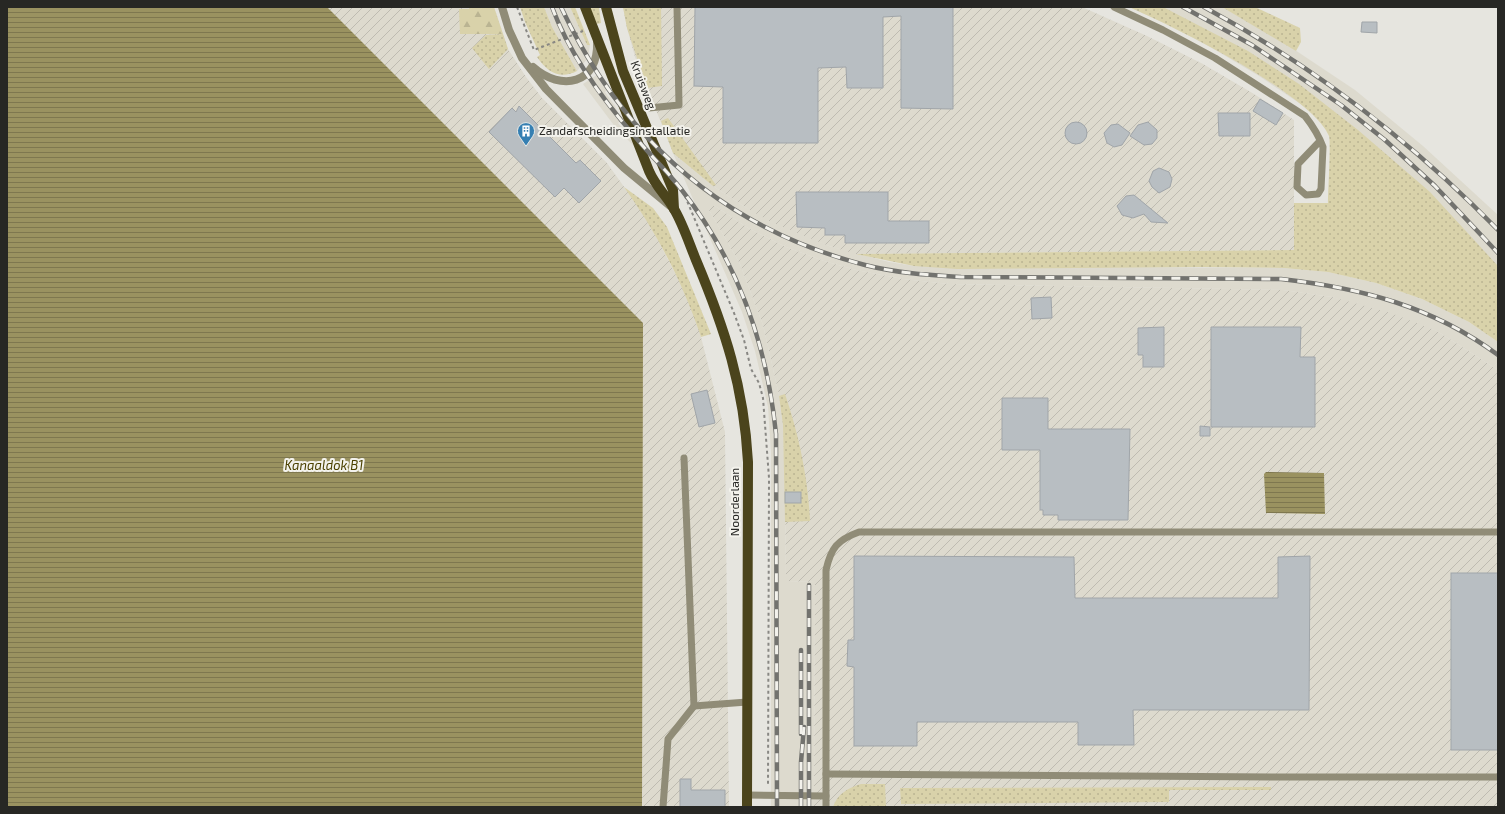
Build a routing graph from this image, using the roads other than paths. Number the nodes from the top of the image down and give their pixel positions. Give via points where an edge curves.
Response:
1 (502, 7) edge
2 (585, 7) edge
3 (606, 7) edge
4 (677, 7) edge
5 (1114, 7) edge
6 (595, 32) junction
7 (522, 58) junction
8 (638, 108) junction
9 (1320, 141) junction
10 (674, 209) junction
11 (684, 458) dead end
12 (1498, 532) edge
13 (747, 702) junction
14 (694, 706) junction
15 (826, 774) junction
16 (1498, 777) edge
17 (747, 795) junction
18 (826, 796) junction
19 (663, 807) edge
20 (747, 807) edge
21 (826, 807) edge

1 - 7 street
2 - 6 main road, Kruisweg
3 - 8 main road, Kruisweg via 617,51
4 - 8 lane via 679,105
5 - 9 lane via 1215,58 1295,108 1311,123
6 - 7 street via 597,57 580,78 559,82 547,78
6 - 10 main road, Kruisweg via 654,181
7 - 10 street via 546,89 624,168
8 - 10 main road, Kruisweg via 673,190
9 - 9 lane via 1322,189 1318,194 1306,195 1297,187 1298,164
10 - 13 main road, Noorderlaan via 729,344 747,435
11 - 14 lane
12 - 15 lane via 852,534 837,544 829,555 826,570
13 - 14 lane
13 - 17 main road, Noorderlaan
14 - 19 lane via 668,739
15 - 16 lane
15 - 18 lane
17 - 18 lane
17 - 20 main road, Noorderlaan
18 - 21 lane

